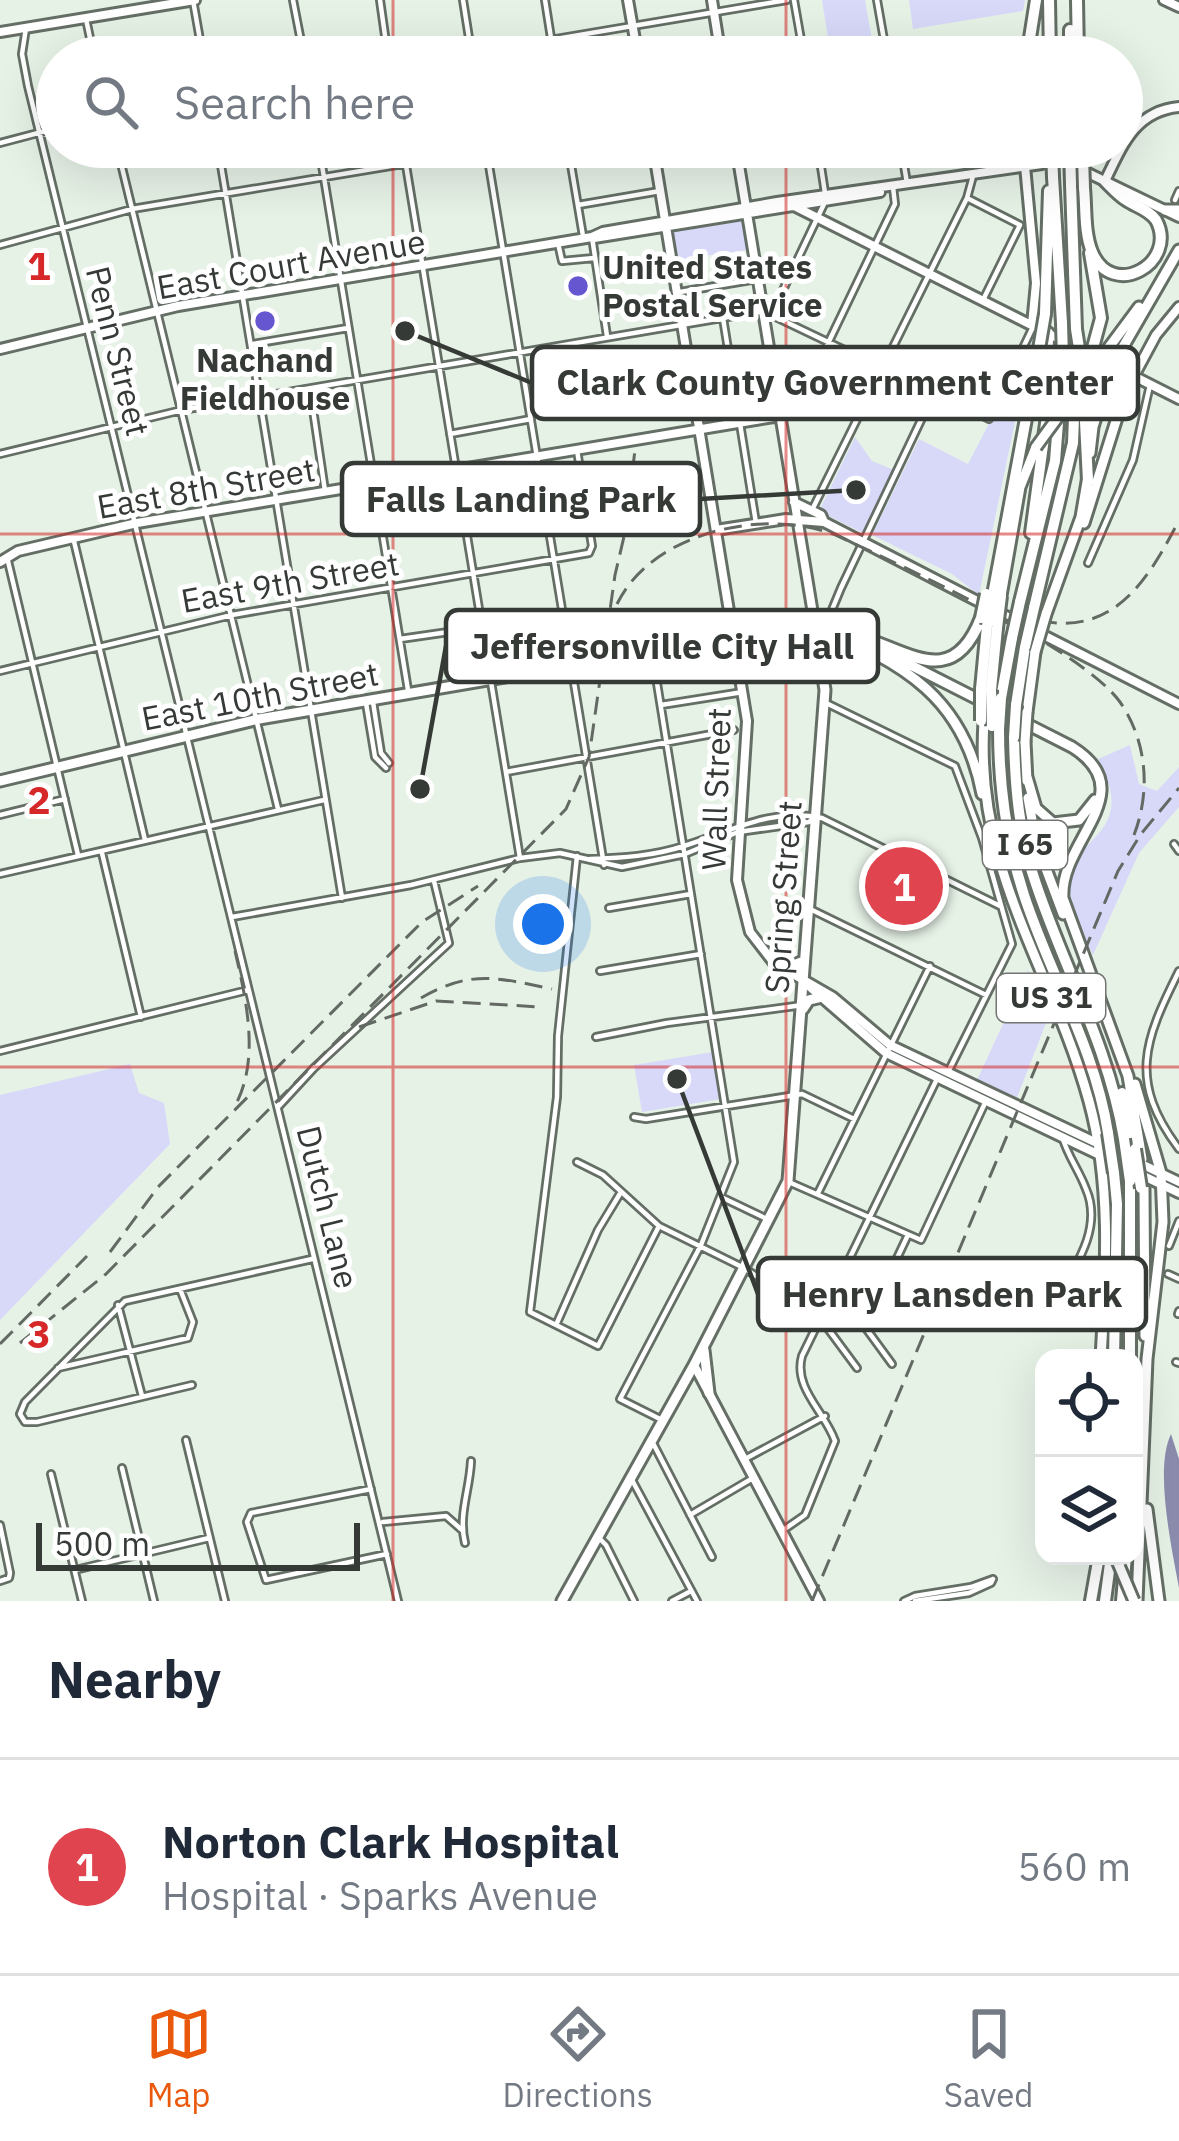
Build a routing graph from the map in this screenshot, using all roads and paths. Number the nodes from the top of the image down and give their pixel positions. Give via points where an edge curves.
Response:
1 (194, 0) edge
2 (293, 0) edge
3 (380, 0) edge
4 (463, 0) edge
5 (545, 0) edge
6 (628, 0) edge
7 (712, 0) edge
8 (790, 0) edge
9 (878, 0) edge
10 (1036, 0) edge
11 (1048, 0) edge
12 (1074, 0) edge
13 (1164, 0) edge
14 (1179, 7) edge
15 (714, 13) junction
16 (86, 19) junction
17 (633, 26) junction
18 (26, 28) junction
19 (0, 32) edge
20 (90, 36) edge
21 (200, 36) edge
22 (300, 36) edge
23 (385, 36) edge
24 (469, 36) edge
25 (550, 36) edge
26 (574, 36) edge
27 (635, 36) edge
28 (718, 36) edge
29 (799, 36) edge
30 (884, 36) edge
31 (1030, 36) edge
32 (1049, 36) edge
33 (1074, 36) edge
34 (1179, 106) edge
35 (36, 116) edge
36 (1143, 120) edge
37 (36, 133) edge
38 (0, 143) edge
39 (48, 168) edge
40 (122, 168) edge
41 (222, 168) edge
42 (322, 168) edge
43 (381, 168) edge
44 (407, 168) edge
45 (490, 168) edge
46 (572, 168) edge
47 (656, 168) edge
48 (739, 168) edge
49 (820, 168) edge
50 (905, 168) edge
51 (1010, 168) edge
52 (1025, 168) edge
53 (1053, 168) edge
54 (1076, 168) edge
55 (1112, 168) edge
56 (1088, 172) dead end
57 (973, 173) junction
58 (324, 177) junction
59 (1053, 179) junction
60 (1105, 181) junction
61 (907, 184) junction
62 (1077, 186) junction
63 (893, 187) junction
64 (660, 191) junction
65 (1179, 191) edge
66 (226, 193) junction
67 (824, 198) junction
68 (967, 198) junction
69 (578, 206) junction
70 (794, 206) junction
71 (132, 209) junction
72 (1178, 209) edge
73 (1165, 210) joint
74 (746, 211) junction
75 (818, 220) junction
76 (666, 224) junction
77 (62, 228) junction
78 (1088, 232) junction
79 (587, 238) junction
80 (557, 243) junction
81 (0, 244) edge
82 (874, 248) junction
83 (1179, 249) edge
84 (503, 252) junction
85 (594, 258) junction
86 (423, 266) junction
87 (930, 274) junction
88 (757, 279) junction
89 (341, 280) junction
90 (676, 293) junction
91 (244, 296) junction
92 (983, 301) junction
93 (1179, 307) edge
94 (158, 311) junction
95 (767, 312) junction
96 (723, 318) junction
97 (681, 325) junction
98 (1032, 325) junction
99 (88, 326) junction
100 (349, 328) junction
101 (1048, 333) junction
102 (608, 336) junction
103 (829, 341) junction
104 (253, 344) junction
105 (0, 349) edge
106 (1115, 350) junction
107 (519, 351) junction
108 (1091, 355) junction
109 (1079, 366) junction
110 (439, 367) junction
111 (884, 368) junction
112 (773, 375) junction
113 (1134, 376) junction
114 (357, 380) junction
115 (733, 382) junction
116 (1150, 385) junction
117 (310, 387) junction
118 (934, 393) junction
119 (260, 396) junction
120 (1179, 399) edge
121 (182, 410) junction
122 (780, 416) junction
123 (531, 419) junction
124 (738, 422) junction
125 (114, 426) junction
126 (698, 429) junction
127 (450, 434) junction
128 (578, 450) junction
129 (0, 454) edge
130 (537, 455) junction
131 (456, 470) junction
132 (1088, 481) junction
133 (372, 482) junction
134 (325, 490) junction
135 (275, 499) junction
136 (794, 502) junction
137 (205, 510) junction
138 (812, 510) junction
139 (797, 520) junction
140 (824, 522) junction
141 (136, 523) junction
142 (756, 523) junction
143 (716, 530) junction
144 (74, 537) junction
145 (865, 541) junction
146 (554, 559) junction
147 (3, 560) edge
148 (1030, 562) junction
149 (1088, 563) dead end
150 (475, 576) junction
151 (389, 587) junction
152 (1055, 588) junction
153 (989, 597) junction
154 (294, 604) junction
155 (1040, 611) junction
156 (232, 615) junction
157 (990, 625) junction
158 (815, 626) junction
159 (832, 626) junction
160 (483, 627) junction
161 (161, 630) junction
162 (852, 635) junction
163 (734, 639) junction
164 (397, 640) junction
165 (98, 646) junction
166 (652, 652) junction
167 (882, 657) junction
168 (34, 663) junction
169 (572, 668) junction
170 (0, 671) edge
171 (492, 682) junction
172 (743, 692) junction
173 (990, 692) junction
174 (409, 695) junction
175 (824, 702) junction
176 (369, 703) junction
177 (1179, 704) edge
178 (661, 705) junction
179 (312, 712) junction
180 (259, 719) junction
181 (988, 726) junction
182 (734, 730) dead end
183 (188, 734) junction
184 (1019, 739) junction
185 (667, 743) junction
186 (124, 750) junction
187 (586, 757) junction
188 (388, 766) dead end
189 (57, 767) junction
190 (506, 772) junction
191 (1027, 777) junction
192 (0, 781) edge
193 (65, 800) junction
194 (324, 800) junction
195 (278, 809) junction
196 (0, 814) edge
197 (815, 816) junction
198 (989, 817) junction
199 (208, 825) junction
200 (739, 828) junction
201 (145, 840) junction
202 (101, 850) junction
203 (684, 850) junction
204 (78, 856) junction
205 (580, 857) junction
206 (520, 858) junction
207 (603, 862) junction
208 (0, 874) edge
209 (434, 880) junction
210 (692, 894) junction
211 (342, 898) junction
212 (1000, 905) junction
213 (608, 908) dead end
214 (808, 908) junction
215 (230, 918) junction
216 (1076, 940) junction
217 (701, 953) junction
218 (805, 961) junction
219 (930, 966) junction
220 (783, 969) junction
221 (600, 971) dead end
222 (1179, 971) edge
223 (803, 981) junction
224 (248, 990) junction
225 (986, 994) junction
226 (822, 997) junction
227 (803, 1007) junction
228 (141, 1017) junction
229 (711, 1017) junction
230 (1110, 1024) junction
231 (596, 1037) dead end
232 (888, 1049) junction
233 (0, 1051) edge
234 (1106, 1058) junction
235 (942, 1075) junction
236 (796, 1096) junction
237 (988, 1096) junction
238 (278, 1107) junction
239 (727, 1107) junction
240 (1023, 1113) junction
241 (634, 1117) dead end
242 (854, 1119) junction
243 (1066, 1126) junction
244 (1061, 1137) junction
245 (1097, 1143) junction
246 (1179, 1149) edge
247 (1139, 1154) junction
248 (1100, 1156) junction
249 (577, 1162) dead end
250 (1161, 1179) junction
251 (788, 1181) junction
252 (1179, 1182) edge
253 (1140, 1189) junction
254 (621, 1192) junction
255 (1179, 1193) edge
256 (817, 1195) junction
257 (722, 1197) junction
258 (866, 1219) junction
259 (769, 1220) junction
260 (1179, 1221) edge
261 (658, 1226) junction
262 (907, 1238) junction
263 (701, 1245) junction
264 (1169, 1246) dead end
265 (314, 1258) junction
266 (744, 1268) junction
267 (1168, 1274) dead end
268 (987, 1277) dead end
269 (1179, 1279) edge
270 (835, 1286) junction
271 (181, 1289) junction
272 (118, 1305) junction
273 (1053, 1306) junction
274 (820, 1318) junction
275 (1080, 1319) dead end
276 (556, 1325) junction
277 (865, 1326) junction
278 (704, 1346) junction
279 (1100, 1349) edge
280 (1114, 1349) edge
281 (1131, 1349) edge
282 (131, 1350) junction
283 (1147, 1359) junction
284 (892, 1364) dead end
285 (694, 1365) junction
286 (58, 1368) junction
287 (856, 1368) dead end
288 (192, 1385) dead end
289 (709, 1393) junction
290 (142, 1396) junction
291 (825, 1416) junction
292 (662, 1420) junction
293 (651, 1439) junction
294 (186, 1440) dead end
295 (743, 1460) junction
296 (471, 1461) dead end
297 (122, 1468) dead end
298 (51, 1474) dead end
299 (1144, 1474) junction
300 (629, 1475) junction
301 (753, 1478) junction
302 (371, 1489) junction
303 (462, 1513) junction
304 (689, 1515) junction
305 (446, 1516) junction
306 (381, 1522) junction
307 (0, 1525) edge
308 (462, 1530) junction
309 (782, 1531) junction
310 (597, 1536) junction
311 (209, 1538) junction
312 (466, 1543) dead end
313 (142, 1554) junction
314 (387, 1554) junction
315 (712, 1557) dead end
316 (1095, 1565) edge
317 (1111, 1565) edge
318 (1118, 1565) edge
319 (1125, 1565) edge
320 (75, 1570) junction
321 (0, 1581) edge
322 (692, 1591) junction
323 (82, 1601) edge
324 (154, 1601) edge
325 (225, 1601) edge
326 (398, 1601) edge
327 (562, 1601) edge
328 (634, 1601) edge
329 (673, 1601) edge
330 (697, 1601) edge
331 (819, 1601) edge
332 (904, 1601) edge
333 (915, 1601) edge
334 (1090, 1601) edge
335 (1105, 1601) edge
336 (1122, 1601) edge
337 (1136, 1601) edge
338 (1159, 1601) edge

1 - 16 street
1 - 21 street
2 - 22 street
3 - 23 street
4 - 24 street
5 - 25 street
6 - 17 street
7 - 15 street
8 - 15 street
8 - 29 street
9 - 30 street
10 - 31 highway
11 - 32 highway
12 - 33 highway
13 - 14 street
15 - 17 street
15 - 28 street
16 - 18 street
16 - 20 street
17 - 26 street
17 - 27 street
18 - 19 street
18 - 35 street, Penn Street via 23,66
34 - 36 street
37 - 38 street
39 - 77 street, Penn Street
40 - 71 street
41 - 66 street
42 - 58 street
43 - 58 street
44 - 86 street
45 - 84 street
46 - 69 street
47 - 64 street, Wall Street
48 - 74 street, Spring Street
49 - 67 street
50 - 61 street
51 - 57 street
52 - 98 street
53 - 59 highway, I 65, bridge
54 - 62 highway, I 65, bridge
55 - 60 street
56 - 60 street
57 - 61 street
57 - 68 street
58 - 66 street
58 - 89 street
59 - 148 highway, I 65, bridge via 1063,359 1055,461
59 - 153 highway, bridge via 1045,314
60 - 73 street
60 - 78 highway via 1153,216 1160,252 1139,274 1116,274 1096,261
61 - 63 street
62 - 78 highway
62 - 109 highway, I 65, bridge
63 - 67 street
63 - 82 street via 895,204
64 - 69 street
64 - 76 street, Wall Street
65 - 72 street
66 - 71 street
66 - 91 street
67 - 70 street
67 - 74 street
67 - 75 street
68 - 87 street
68 - 92 street via 1018,223
69 - 79 street
70 - 74 street
70 - 75 street
71 - 77 street
71 - 94 street
72 - 73 main road
74 - 76 street, East Court Avenue
74 - 88 street, Spring Street
75 - 82 street
75 - 95 street
76 - 79 street, East Court Avenue
76 - 90 street, Wall Street
77 - 81 street
77 - 99 street, Penn Street
78 - 108 highway via 1101,304
79 - 80 street, East Court Avenue
79 - 85 street
80 - 84 street, East Court Avenue
80 - 85 street via 562,261
82 - 87 street
82 - 103 street
83 - 106 main road
84 - 86 street, East Court Avenue
84 - 107 street
85 - 102 street
86 - 89 street, East Court Avenue
86 - 110 street
87 - 92 street
87 - 111 street
88 - 90 street
88 - 95 street, Spring Street
89 - 91 street, East Court Avenue
89 - 100 street
90 - 97 street, Wall Street
91 - 94 street, East Court Avenue
91 - 104 street
92 - 98 street
93 - 113 street
94 - 99 street, East Court Avenue
94 - 121 street
95 - 96 street
95 - 103 street
95 - 112 street, Spring Street
96 - 97 street
96 - 115 street
97 - 102 street
97 - 126 street, Wall Street
98 - 101 street
98 - 118 street via 989,419
99 - 105 street, East Court Avenue
99 - 125 street, Penn Street
100 - 104 street
100 - 114 street
101 - 108 street
101 - 148 highway
102 - 107 street
103 - 111 street
103 - 122 street via 794,414
104 - 119 street
106 - 132 main road, bridge via 1093,427
106 - 153 main road, bridge via 1036,448
107 - 110 street
107 - 123 street
108 - 113 street
109 - 132 highway
109 - 155 highway, I 65 via 1073,443
110 - 114 street
110 - 127 street
111 - 118 street
111 - 138 street
112 - 115 street
112 - 122 street, Spring Street
113 - 116 street
113 - 152 main road
114 - 117 street
114 - 133 street
115 - 124 street
116 - 120 street
116 - 149 street via 1133,460
117 - 119 street
117 - 134 street
118 - 145 street
119 - 121 street
119 - 135 street
121 - 125 street
121 - 137 street
122 - 124 street, East 8th Street
122 - 136 street, Spring Street
123 - 127 street
123 - 130 street
124 - 126 street, East 8th Street
124 - 142 street
125 - 129 street
125 - 141 street, Penn Street
126 - 128 street, East 8th Street
126 - 143 street, Wall Street
127 - 131 street
128 - 130 street, East 8th Street
128 - 146 street, East 9th Street via 590,551
130 - 131 street, East 8th Street
130 - 146 street
131 - 133 street, East 8th Street
131 - 150 street
132 - 152 main road
133 - 134 street, East 8th Street
133 - 151 street
134 - 135 street, East 8th Street
135 - 137 street, East 8th Street
135 - 154 street
136 - 138 street
136 - 139 street, Spring Street
137 - 141 street, East 8th Street
137 - 156 street
138 - 140 street
139 - 140 street
139 - 142 street
139 - 158 street, Spring Street
140 - 145 street
141 - 144 street, East 8th Street
141 - 161 street, Penn Street
142 - 143 street
143 - 163 street, Wall Street
144 - 147 street, East 8th Street
144 - 165 street
145 - 153 street
145 - 159 street via 829,617
146 - 150 street, East 9th Street
146 - 169 street
147 - 168 street
148 - 173 highway, I 65, bridge
150 - 151 street, East 9th Street
150 - 160 street
151 - 154 street, East 9th Street
151 - 164 street
152 - 155 main road
153 - 157 highway, bridge
153 - 157 highway, bridge
153 - 177 street
154 - 156 street, East 9th Street
154 - 179 street
155 - 184 highway, I 65, bridge
156 - 161 street, East 9th Street
156 - 180 street
157 - 162 highway via 960,651 931,662
157 - 173 highway
158 - 159 main road, East 10th Street
158 - 163 main road, East 10th Street
158 - 167 main road
158 - 175 main road, Spring Street
159 - 162 main road
160 - 164 street
160 - 171 street
161 - 165 street, East 9th Street
161 - 183 street, Penn Street
162 - 216 main road via 1092,762 1101,796 1063,879
163 - 166 main road, East 10th Street
163 - 172 street, Wall Street
164 - 174 street
165 - 168 street, East 9th Street
165 - 186 street
166 - 169 main road, East 10th Street
166 - 178 street
167 - 191 main road via 1075,754 1093,774 1094,802 1079,820 1053,823 1036,808
167 - 198 main road via 950,711 974,755
168 - 170 street, East 9th Street
168 - 189 street
169 - 171 main road, East 10th Street
169 - 187 street
171 - 174 main road, East 10th Street
171 - 190 street
172 - 178 street
172 - 200 street, Wall Street via 748,747
173 - 181 highway, I 65, bridge
173 - 181 highway, bridge
174 - 176 main road, East 10th Street
175 - 197 main road, Spring Street
175 - 212 street via 956,768
176 - 179 main road, East 10th Street
176 - 188 street
178 - 185 street
179 - 180 main road, East 10th Street
179 - 194 street
180 - 183 main road, East 10th Street
180 - 195 street
181 - 198 main road, US 31
181 - 280 highway, I 65, bridge via 1024,896 1082,1038 1108,1133 1118,1204
182 - 185 street
183 - 186 main road, East 10th Street
183 - 199 street, Penn Street
184 - 191 main road, US 31
184 - 234 highway, I 65 via 1016,799 1027,854
185 - 187 street
185 - 203 street
186 - 189 main road, East 10th Street
186 - 201 street
187 - 190 street
187 - 207 street
189 - 192 main road, East 10th Street
189 - 193 street
190 - 206 street
191 - 216 main road, US 31 via 1036,842
193 - 196 street
193 - 204 street
194 - 195 street
194 - 211 street
195 - 199 street
197 - 200 street
197 - 212 street
197 - 214 main road, Spring Street
198 - 245 main road, US 31
199 - 201 street
199 - 215 street, Dutch Lane
200 - 203 street
200 - 220 street, Wall Street via 742,913 755,942
201 - 202 street
202 - 204 street
202 - 228 street
203 - 207 street
203 - 210 street
204 - 208 street
205 - 206 street
205 - 207 street
205 - 276 street via 529,1311
206 - 209 street
209 - 211 street
209 - 238 street via 449,943
210 - 213 street
210 - 217 street
211 - 215 street
212 - 225 street via 1012,944
214 - 218 main road, Spring Street
214 - 219 street
215 - 224 street, Dutch Lane
216 - 230 main road, US 31
217 - 221 street
217 - 229 street
218 - 220 main road
218 - 223 main road, Spring Street
219 - 225 street
219 - 232 street
220 - 223 street, Wall Street
222 - 246 street via 1150,1030 1145,1066 1155,1112
223 - 226 street
223 - 227 main road, Spring Street
223 - 232 street
224 - 228 street
224 - 238 street, Dutch Lane
225 - 235 street
226 - 227 main road
226 - 232 street
227 - 229 street
227 - 236 main road, Spring Street
228 - 233 street
229 - 231 street
229 - 239 street
230 - 247 main road, US 31 via 1128,1076
230 - 250 main road
232 - 235 street
232 - 242 street
234 - 247 highway
234 - 253 highway, I 65, bridge
235 - 237 street
235 - 258 street
236 - 239 street
236 - 242 street
236 - 251 main road, Spring Street
237 - 240 street
237 - 262 street via 921,1240
238 - 265 street, Dutch Lane
239 - 241 street
239 - 257 street via 734,1162
240 - 243 street
240 - 244 street
242 - 256 street
243 - 244 street
243 - 245 street
244 - 248 street
244 - 273 street via 1088,1190 1092,1222
245 - 248 main road, US 31
245 - 250 street
247 - 253 highway, bridge
248 - 250 street
248 - 279 main road, US 31
249 - 254 street
250 - 252 street
250 - 255 street
250 - 283 main road
251 - 256 street
251 - 259 main road, Spring Street
253 - 281 highway, I 65
253 - 283 main road
254 - 261 street
254 - 276 street
256 - 258 street
257 - 259 street
257 - 263 street
258 - 262 street
258 - 270 street
259 - 266 main road, Spring Street
260 - 264 street
261 - 263 street
261 - 276 street via 598,1346
262 - 277 street
263 - 266 street
263 - 292 street via 620,1400
265 - 271 street
265 - 302 street, Dutch Lane
266 - 274 street
266 - 278 main road, Spring Street
267 - 269 street
268 - 273 street
270 - 274 street
270 - 277 street
271 - 272 street
271 - 282 street via 193,1330 186,1339
272 - 282 street
272 - 286 street
273 - 275 street
274 - 287 street
274 - 291 street via 799,1368
277 - 284 street
278 - 285 main road, Spring Street
278 - 289 main road
282 - 286 street
282 - 290 street
283 - 299 main road
285 - 289 street
285 - 292 main road, Spring Street
286 - 290 street via 25,1402 22,1420
288 - 290 street
289 - 295 street
291 - 295 street
291 - 309 street via 834,1447 805,1515
292 - 293 main road, Spring Street
293 - 300 main road, Spring Street
293 - 304 street
294 - 311 street
295 - 301 street
296 - 303 street
297 - 313 street
298 - 320 street
299 - 337 main road
299 - 338 main road
300 - 310 main road, Spring Street
300 - 322 street
301 - 304 street
301 - 309 street
302 - 306 street, Dutch Lane
302 - 314 street via 249,1514 247,1522 265,1579
303 - 305 street
303 - 308 street
304 - 315 street
305 - 306 street
305 - 308 street
306 - 314 street, Dutch Lane
307 - 321 street via 10,1573
308 - 312 street
309 - 331 street
310 - 327 main road, Spring Street
310 - 328 street
311 - 313 street
311 - 325 street
313 - 320 street
313 - 324 street
314 - 326 street, Dutch Lane
316 - 334 highway
317 - 335 highway
318 - 337 main road, bridge
319 - 336 highway
320 - 323 street
322 - 329 street
322 - 330 street
332 - 333 street via 993,1579 969,1593

